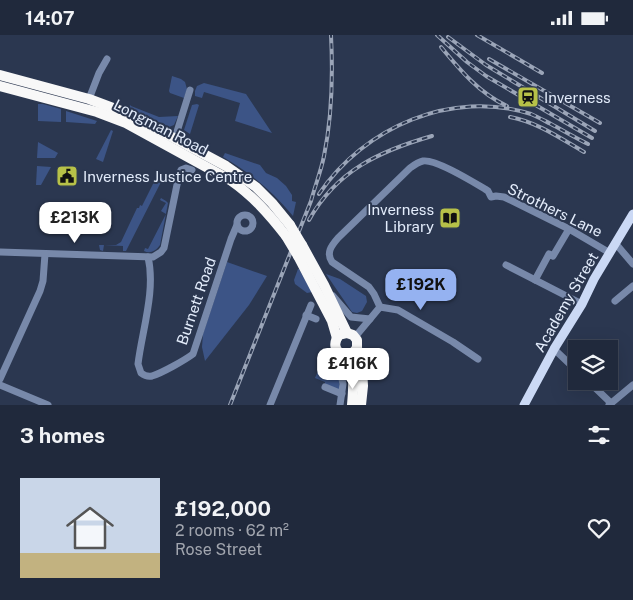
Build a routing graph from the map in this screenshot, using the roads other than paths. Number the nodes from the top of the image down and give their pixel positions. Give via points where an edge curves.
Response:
1 (107, 59) dead end
2 (0, 75) edge
3 (0, 86) edge
4 (190, 90) dead end
5 (89, 99) junction
6 (175, 138) junction
7 (192, 170) dead end
8 (633, 214) edge
9 (237, 229) dead end
10 (569, 229) junction
11 (616, 245) junction
12 (0, 252) edge
13 (610, 253) junction
14 (45, 254) junction
15 (148, 257) junction
16 (633, 264) edge
17 (506, 265) dead end
18 (535, 280) junction
19 (324, 285) junction
20 (633, 285) edge
21 (615, 301) dead end
22 (311, 305) dead end
23 (582, 305) junction
24 (380, 307) junction
25 (306, 315) junction
26 (316, 319) dead end
27 (370, 319) junction
28 (351, 335) junction
29 (337, 337) junction
30 (357, 348) junction
31 (554, 349) junction
32 (342, 355) junction
33 (478, 359) dead end
34 (568, 362) edge
35 (341, 374) dead end
36 (0, 379) edge
37 (0, 385) edge
38 (633, 385) edge
39 (325, 387) dead end
40 (597, 390) edge
41 (342, 394) junction
42 (610, 404) edge
43 (48, 405) edge
44 (270, 405) edge
45 (340, 405) edge
46 (352, 405) edge
47 (361, 405) edge
48 (524, 405) edge

1 - 5 street
2 - 5 highway, Longman Road
3 - 29 highway, Longman Road, bridge via 97,112 138,129 243,189 266,210 286,236 332,321
4 - 6 street
5 - 6 highway, Longman Road via 129,114
6 - 19 highway, Longman Road, bridge via 256,187 290,225
7 - 15 street via 186,168 179,175 162,252
8 - 11 main road, Academy Street
9 - 15 street, Burnett Road via 193,354 152,376 141,373 138,364 148,305
10 - 13 street, Strothers Lane
10 - 18 street
10 - 24 street, Strothers Lane via 504,197 491,197 485,189 436,164 424,161 415,164 329,251 332,263 369,287
11 - 13 main road, Academy Street
11 - 16 street
12 - 14 street
13 - 23 main road, Academy Street
14 - 15 street
14 - 36 street via 40,291
17 - 18 street
18 - 23 street
19 - 27 street via 351,317
19 - 28 highway, Longman Road
20 - 21 street
22 - 25 street
23 - 31 main road, Academy Street
24 - 27 street
24 - 33 street via 398,310
25 - 26 street
25 - 44 street
27 - 28 street
28 - 29 highway via 341,333
28 - 30 highway
29 - 32 highway via 334,344
30 - 32 highway via 349,355
30 - 47 highway via 362,368
31 - 34 street
31 - 48 main road, Academy Street
32 - 46 highway via 352,375
35 - 41 street
37 - 43 street
38 - 42 street
39 - 41 street
40 - 42 street
41 - 45 street

